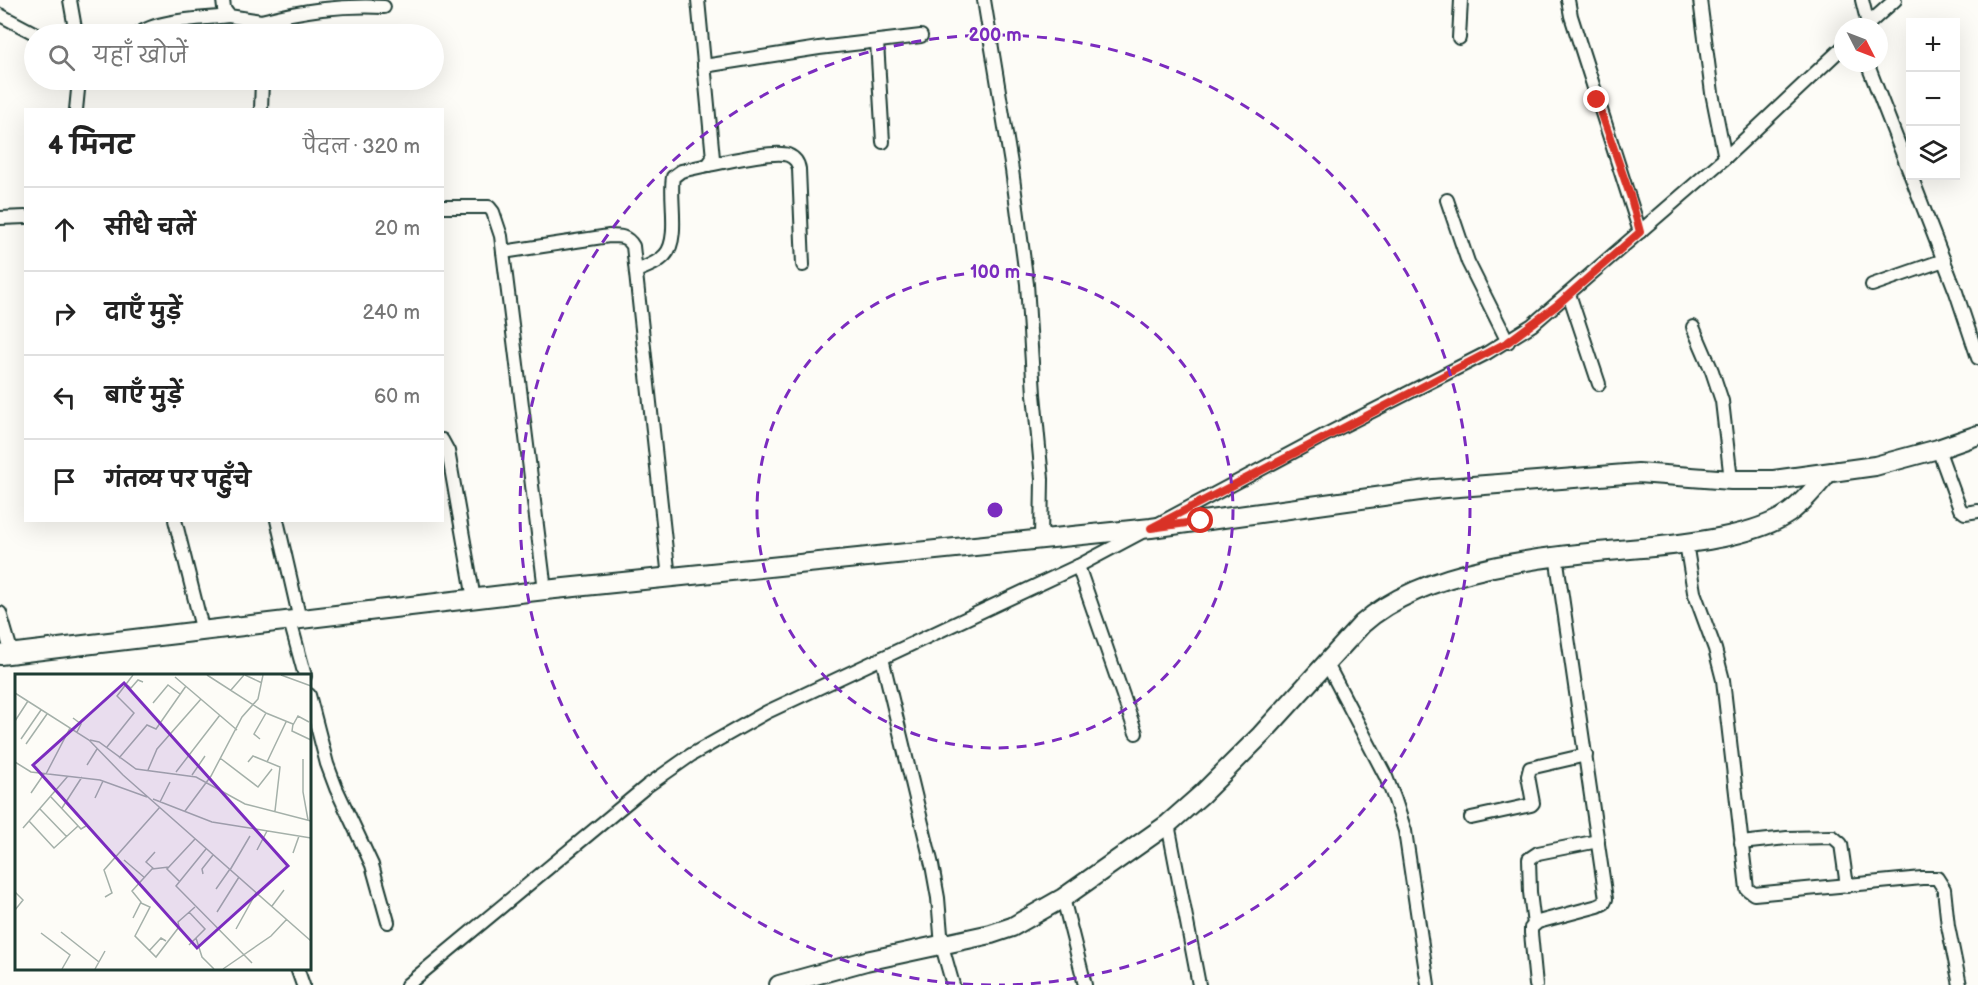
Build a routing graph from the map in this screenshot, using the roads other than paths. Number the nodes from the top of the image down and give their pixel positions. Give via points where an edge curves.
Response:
1 (70, 0) edge
2 (223, 0) edge
3 (698, 0) edge
4 (984, 0) edge
5 (1461, 0) edge
6 (1568, 0) edge
7 (1700, 0) edge
8 (1862, 0) edge
9 (1895, 0) edge
10 (384, 7) dead end
11 (0, 15) edge
12 (229, 16) junction
13 (1865, 18) edge
14 (1875, 18) edge
15 (261, 21) junction
16 (74, 24) edge
17 (169, 24) edge
18 (264, 24) edge
19 (24, 28) edge
20 (921, 36) dead end
21 (1460, 39) dead end
22 (877, 42) junction
23 (1834, 55) edge
24 (704, 66) junction
25 (1871, 72) edge
26 (78, 90) edge
27 (262, 90) edge
28 (76, 108) edge
29 (261, 108) edge
30 (883, 142) dead end
31 (1725, 158) junction
32 (1906, 161) edge
33 (708, 165) junction
34 (1913, 180) edge
35 (1447, 200) dead end
36 (444, 207) edge
37 (24, 217) edge
38 (0, 218) edge
39 (1640, 232) junction
40 (502, 252) junction
41 (1944, 260) junction
42 (802, 265) dead end
43 (636, 271) junction
44 (1872, 285) dead end
45 (1569, 294) junction
46 (1693, 327) dead end
47 (1508, 342) junction
48 (1978, 358) edge
49 (1599, 384) dead end
50 (1978, 435) edge
51 (444, 444) edge
52 (1938, 449) junction
53 (1827, 474) junction
54 (1731, 480) junction
55 (1978, 511) edge
56 (176, 522) edge
57 (277, 522) edge
58 (1151, 528) junction
59 (1041, 538) junction
60 (1686, 543) junction
61 (1556, 555) junction
62 (1078, 566) junction
63 (669, 578) junction
64 (545, 590) junction
65 (474, 599) junction
66 (0, 613) edge
67 (295, 621) junction
68 (203, 632) junction
69 (6, 655) edge
70 (882, 658) junction
71 (1327, 664) junction
72 (305, 674) edge
73 (310, 699) edge
74 (1136, 733) dead end
75 (1586, 755) junction
76 (1471, 818) dead end
77 (1167, 824) junction
78 (1598, 841) junction
79 (1741, 843) junction
80 (1847, 886) junction
81 (1063, 898) junction
82 (388, 922) dead end
83 (1534, 925) junction
84 (942, 946) junction
85 (297, 970) edge
86 (303, 985) edge
87 (407, 985) edge
88 (779, 985) edge
89 (953, 985) edge
90 (1085, 985) edge
91 (1199, 985) edge
92 (1428, 985) edge
93 (1536, 985) edge
94 (1960, 985) edge

1 - 16 street
2 - 12 street
3 - 24 street
4 - 59 street via 1027,284 1042,479
5 - 21 street
6 - 39 street
7 - 31 street
8 - 13 street
9 - 14 street
10 - 15 street via 338,6
11 - 19 street
12 - 15 street
12 - 17 street
15 - 18 street
20 - 22 street
22 - 24 street
22 - 30 street
23 - 31 street
24 - 33 street via 713,158
25 - 32 street
26 - 28 street
27 - 29 street
31 - 39 street
33 - 42 street via 786,154 798,162
33 - 43 street via 681,171 673,177 668,251 659,261
34 - 41 street
35 - 47 street via 1468,262
36 - 40 street via 489,207 496,218
37 - 38 street
39 - 45 street
40 - 43 street via 621,236 633,246
40 - 64 street
41 - 44 street
41 - 48 street
43 - 63 street
45 - 47 street
45 - 49 street
46 - 54 street via 1722,401
47 - 58 street
50 - 52 street
51 - 65 street
52 - 53 street
52 - 55 street via 1960,509 1965,513
53 - 54 street
53 - 60 street via 1804,501 1779,518
54 - 58 street via 1638,473 1481,485
56 - 68 street
57 - 67 street
58 - 59 street
58 - 62 street
59 - 63 street
60 - 61 street
60 - 79 street via 1694,592 1723,680
61 - 71 street via 1452,578 1396,600 1362,624
61 - 75 street
62 - 70 street
62 - 74 street
63 - 64 street
64 - 65 street
65 - 67 street
66 - 69 street
67 - 68 street
67 - 72 street
68 - 69 street
70 - 84 street via 932,865
70 - 87 street via 766,712 672,767
71 - 77 street via 1202,794
71 - 92 street via 1386,777 1405,831
73 - 82 street via 327,764 372,865
75 - 76 street via 1530,768 1531,805
75 - 78 street
77 - 81 street
77 - 91 street
78 - 83 street via 1604,903
78 - 83 street via 1529,859
79 - 80 street via 1833,837 1841,844
79 - 80 street via 1747,889 1754,894
80 - 94 street via 1937,878 1944,889
81 - 84 street via 1012,927
81 - 90 street
83 - 93 street via 1531,933
84 - 88 street via 866,961
84 - 89 street
85 - 86 street

